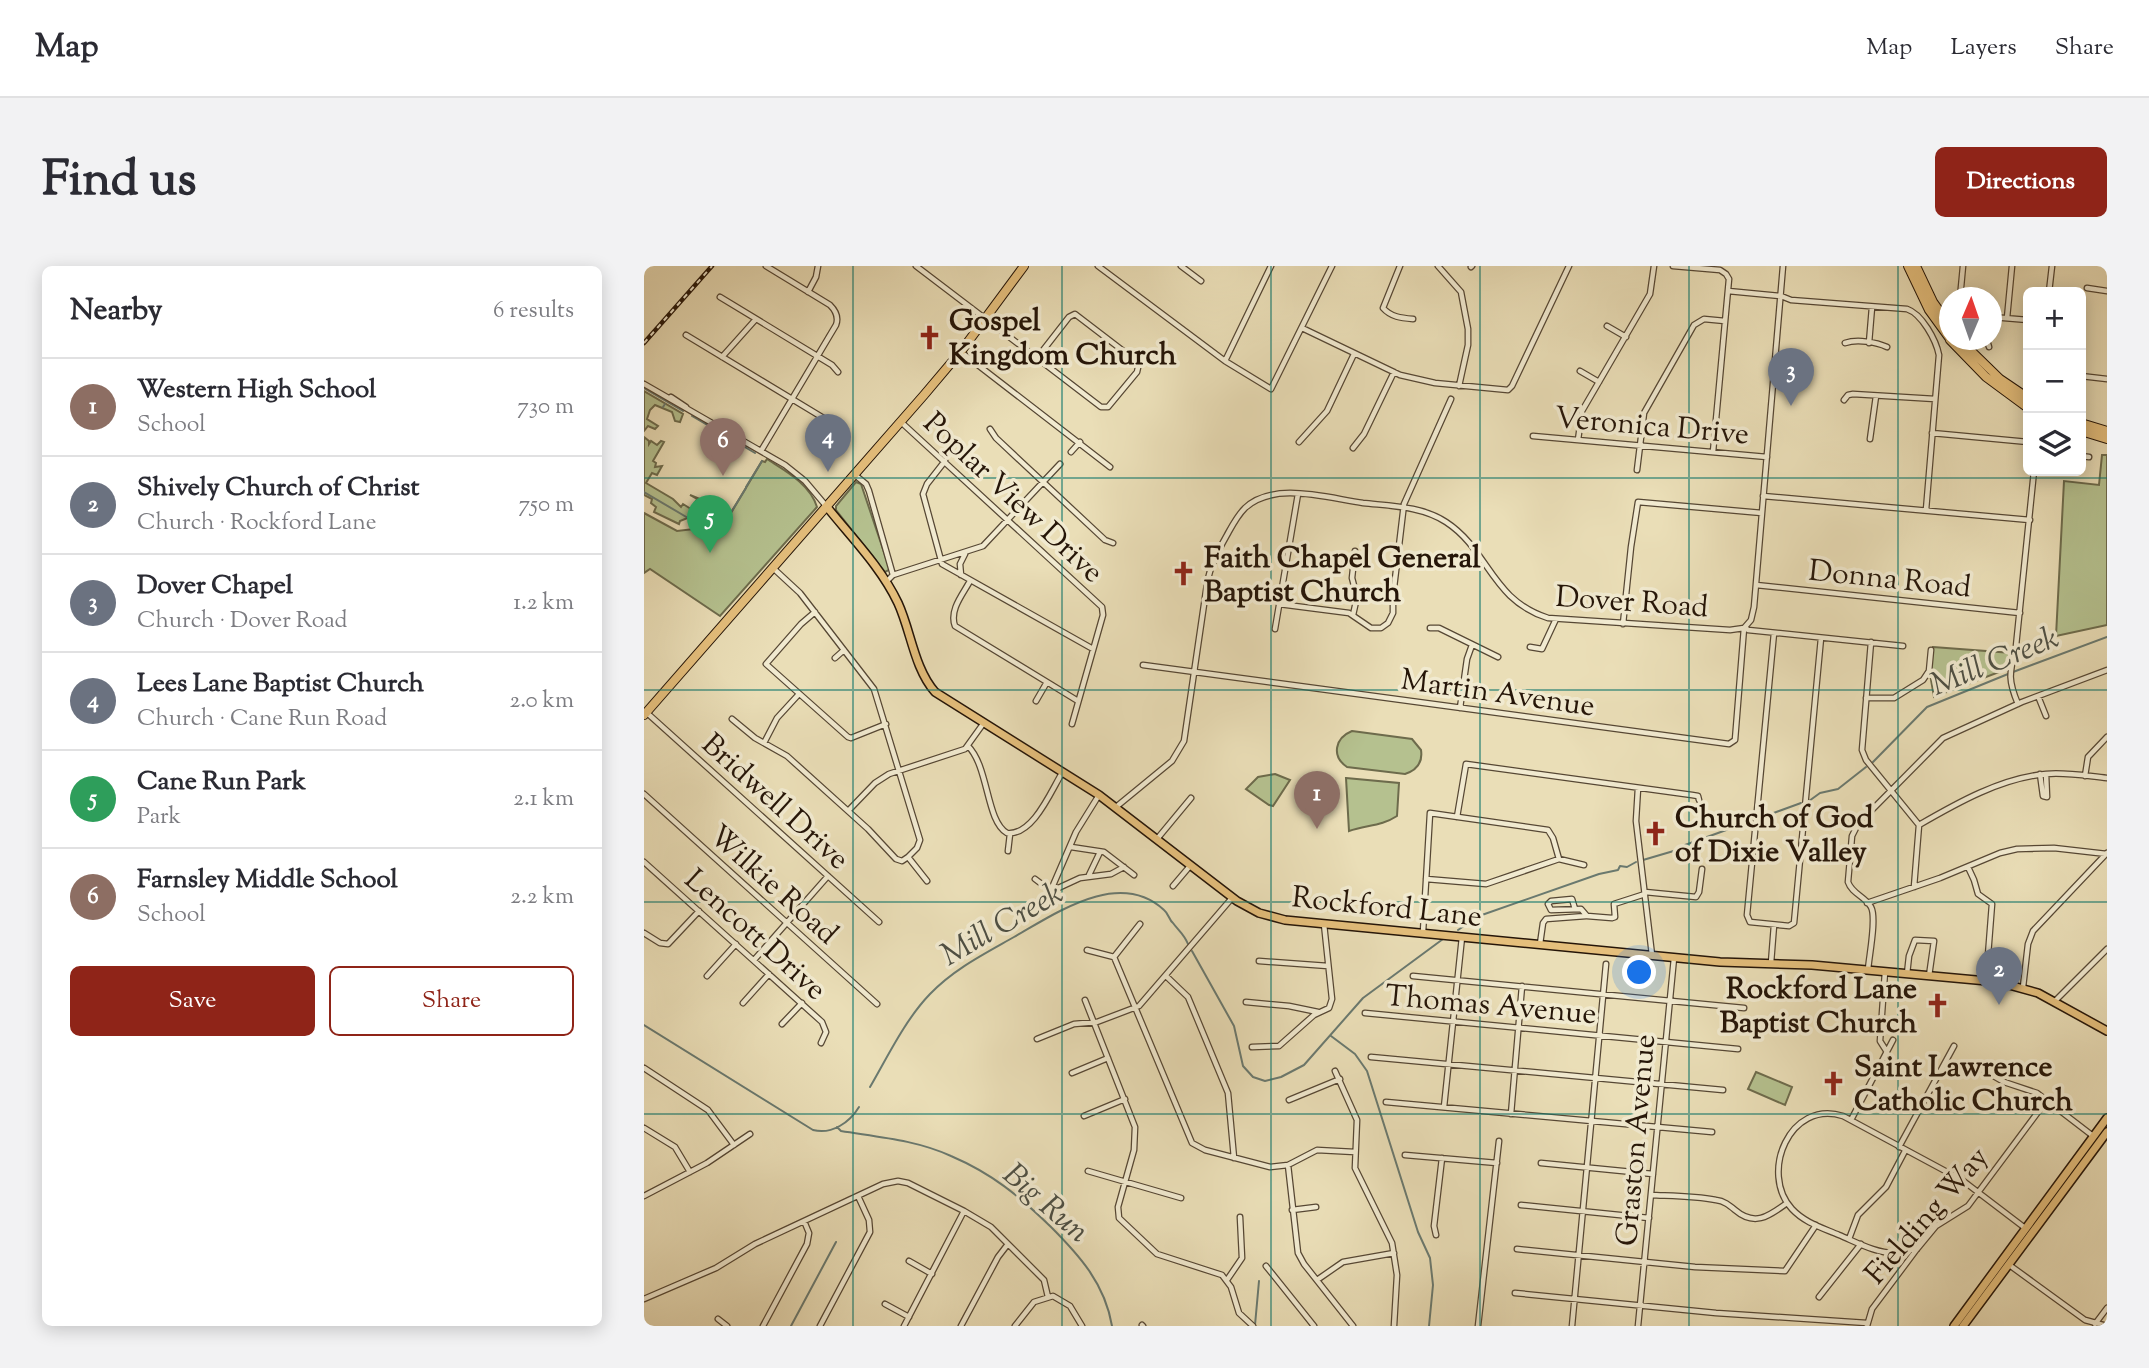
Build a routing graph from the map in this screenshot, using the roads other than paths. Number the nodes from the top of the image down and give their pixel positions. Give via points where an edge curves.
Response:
1 (766, 266) edge
2 (818, 266) edge
3 (916, 266) edge
4 (1024, 266) edge
5 (1098, 266) edge
6 (1181, 266) edge
7 (1271, 266) edge
8 (1332, 266) edge
9 (1400, 266) edge
10 (1438, 266) edge
11 (1569, 266) edge
12 (1654, 266) edge
13 (1673, 266) edge
14 (1783, 266) edge
15 (1908, 266) edge
16 (1916, 266) edge
17 (1963, 266) edge
18 (2012, 266) edge
19 (2052, 266) edge
20 (1201, 281) dead end
21 (1961, 287) edge
22 (2050, 287) edge
23 (2087, 288) dead end
24 (1728, 291) junction
25 (2107, 291) edge
26 (808, 292) junction
27 (1781, 296) junction
28 (720, 297) dead end
29 (1872, 307) junction
30 (1939, 310) edge
31 (2002, 318) edge
32 (2007, 318) junction
33 (756, 319) junction
34 (985, 319) junction
35 (1413, 319) dead end
36 (2023, 320) edge
37 (1725, 321) junction
38 (1939, 324) edge
39 (1607, 326) dead end
40 (1302, 328) junction
41 (686, 335) dead end
42 (1626, 337) junction
43 (1845, 343) dead end
44 (1869, 343) junction
45 (1887, 347) dead end
46 (1960, 350) edge
47 (1970, 350) edge
48 (961, 351) junction
49 (1354, 354) junction
50 (818, 356) junction
51 (722, 357) junction
52 (1037, 358) junction
53 (1224, 361) junction
54 (1580, 371) dead end
55 (838, 372) dead end
56 (1394, 372) junction
57 (2086, 377) edge
58 (2107, 379) edge
59 (644, 382) edge
60 (1599, 382) junction
61 (1459, 386) junction
62 (2023, 395) edge
63 (1876, 396) junction
64 (792, 399) junction
65 (1451, 399) dead end
66 (1935, 399) junction
67 (1844, 400) dead end
68 (2023, 404) edge
69 (901, 422) junction
70 (835, 425) dead end
71 (2086, 425) edge
72 (990, 429) dead end
73 (2107, 431) edge
74 (1933, 433) junction
75 (2086, 433) edge
76 (1533, 436) dead end
77 (1870, 439) dead end
78 (2107, 439) edge
79 (1578, 440) junction
80 (1080, 442) junction
81 (1299, 442) dead end
82 (2023, 442) edge
83 (1639, 445) junction
84 (1353, 449) dead end
85 (761, 451) junction
86 (1071, 452) dead end
87 (1713, 452) junction
88 (1767, 457) junction
89 (2086, 457) edge
90 (2089, 457) dead end
91 (945, 461) junction
92 (1060, 464) dead end
93 (1110, 467) dead end
94 (1637, 470) dead end
95 (855, 475) junction
96 (2034, 476) edge
97 (1044, 482) junction
98 (1298, 494) junction
99 (1763, 496) junction
100 (827, 507) junction
101 (1404, 508) junction
102 (1926, 510) junction
103 (1762, 513) junction
104 (1008, 520) junction
105 (2030, 520) junction
106 (1113, 543) dead end
107 (1355, 551) dead end
108 (965, 553) junction
109 (941, 560) junction
110 (773, 568) junction
111 (893, 575) junction
112 (961, 576) junction
113 (970, 581) junction
114 (886, 582) junction
115 (1756, 585) junction
116 (1279, 604) junction
117 (815, 612) junction
118 (2020, 613) junction
119 (1353, 615) junction
120 (1556, 619) junction
121 (1623, 624) junction
122 (1430, 628) dead end
123 (1744, 628) junction
124 (1275, 629) dead end
125 (1774, 633) junction
126 (1821, 638) junction
127 (1871, 642) junction
128 (1472, 645) junction
129 (1903, 646) dead end
130 (1530, 647) dead end
131 (1093, 649) junction
132 (844, 650) junction
133 (1931, 650) dead end
134 (1497, 657) dead end
135 (835, 658) dead end
136 (1143, 665) dead end
137 (2107, 670) edge
138 (1195, 673) junction
139 (1047, 682) junction
140 (799, 694) junction
141 (2038, 696) junction
142 (1866, 698) junction
143 (1036, 701) dead end
144 (1078, 701) junction
145 (2018, 704) junction
146 (1460, 709) junction
147 (645, 713) edge
148 (2046, 716) dead end
149 (732, 719) dead end
150 (886, 724) junction
151 (984, 724) junction
152 (1072, 724) dead end
153 (2107, 737) edge
154 (764, 743) junction
155 (968, 746) junction
156 (899, 769) junction
157 (1063, 772) junction
158 (2085, 776) junction
159 (2107, 778) edge
160 (1638, 788) junction
161 (1891, 790) junction
162 (644, 794) edge
163 (1099, 795) junction
164 (1191, 798) dead end
165 (1699, 800) dead end
166 (1116, 807) junction
167 (848, 811) junction
168 (1457, 817) junction
169 (1919, 825) junction
170 (1010, 834) junction
171 (1157, 839) junction
172 (1071, 847) junction
173 (1008, 851) dead end
174 (1100, 851) junction
175 (2107, 854) edge
176 (908, 858) junction
177 (1559, 859) junction
178 (644, 862) edge
179 (1191, 865) junction
180 (1584, 865) dead end
181 (1124, 867) junction
182 (1968, 867) junction
183 (1702, 869) dead end
184 (1134, 875) dead end
185 (828, 876) junction
186 (1089, 876) junction
187 (1426, 878) junction
188 (1035, 879) dead end
189 (927, 881) dead end
190 (1173, 886) dead end
191 (1914, 887) junction
192 (1051, 890) junction
193 (1645, 893) junction
194 (1233, 897) junction
195 (1867, 902) junction
196 (1575, 909) junction
197 (699, 911) junction
198 (1587, 916) junction
199 (879, 922) dead end
200 (786, 923) junction
201 (1324, 923) junction
202 (1140, 924) dead end
203 (1774, 925) junction
204 (1423, 932) junction
205 (644, 933) edge
206 (1462, 936) junction
207 (736, 944) junction
208 (1541, 944) junction
209 (2107, 949) edge
210 (1087, 950) dead end
211 (1652, 955) junction
212 (1114, 957) junction
213 (1674, 957) junction
214 (754, 960) junction
215 (1259, 961) dead end
216 (1771, 963) junction
217 (1606, 964) dead end
218 (1328, 966) junction
219 (1868, 970) junction
220 (1885, 972) junction
221 (769, 974) junction
222 (1908, 974) junction
223 (706, 976) dead end
224 (1166, 976) junction
225 (1413, 976) dead end
226 (1928, 976) junction
227 (1457, 979) junction
228 (1986, 981) junction
229 (1522, 986) junction
230 (2023, 987) junction
231 (1603, 993) junction
232 (1084, 1000) dead end
233 (1670, 1000) junction
234 (2055, 1001) junction
235 (1246, 1002) dead end
236 (743, 1003) dead end
237 (802, 1003) junction
238 (877, 1004) dead end
239 (1136, 1008) junction
240 (1744, 1008) dead end
241 (1319, 1013) junction
242 (1365, 1013) dead end
243 (1093, 1022) junction
244 (1453, 1022) junction
245 (782, 1024) dead end
246 (1519, 1028) junction
247 (2107, 1031) edge
248 (1600, 1036) junction
249 (1037, 1039) dead end
250 (1894, 1040) dead end
251 (1665, 1042) junction
252 (821, 1043) dead end
253 (1954, 1046) dead end
254 (1252, 1047) dead end
255 (1738, 1049) dead end
256 (1887, 1052) junction
257 (1371, 1057) dead end
258 (1108, 1058) junction
259 (1449, 1065) junction
260 (1976, 1066) dead end
261 (644, 1068) edge
262 (1335, 1071) dead end
263 (1515, 1071) junction
264 (1072, 1073) dead end
265 (1596, 1078) junction
266 (1340, 1079) junction
267 (1661, 1085) junction
268 (1723, 1090) dead end
269 (1125, 1099) junction
270 (1289, 1100) dead end
271 (2047, 1100) junction
272 (1386, 1102) dead end
273 (1444, 1107) junction
274 (1511, 1114) junction
275 (1084, 1116) dead end
276 (2107, 1118) edge
277 (1851, 1120) junction
278 (1592, 1121) junction
279 (1657, 1127) junction
280 (644, 1128) edge
281 (1712, 1132) dead end
282 (2107, 1132) edge
283 (750, 1134) dead end
284 (2093, 1136) junction
285 (1499, 1141) dead end
286 (734, 1145) junction
287 (1899, 1147) junction
288 (2094, 1149) junction
289 (1905, 1151) junction
290 (1355, 1152) junction
291 (1405, 1155) dead end
292 (1234, 1158) junction
293 (1442, 1158) junction
294 (1497, 1163) junction
295 (1541, 1163) dead end
296 (1288, 1165) junction
297 (1587, 1167) junction
298 (1088, 1171) dead end
299 (691, 1172) junction
300 (1653, 1174) junction
301 (1126, 1182) junction
302 (1979, 1192) junction
303 (1651, 1195) junction
304 (644, 1196) edge
305 (858, 1196) junction
306 (1181, 1198) dead end
307 (1787, 1203) junction
308 (1521, 1205) dead end
309 (1316, 1207) dead end
310 (1292, 1210) junction
311 (964, 1211) junction
312 (1583, 1211) junction
313 (1240, 1217) dead end
314 (1649, 1218) junction
315 (804, 1221) junction
316 (1816, 1225) junction
317 (2025, 1227) junction
318 (1436, 1235) dead end
319 (1849, 1239) junction
320 (2027, 1239) junction
321 (2014, 1241) junction
322 (1008, 1244) junction
323 (1861, 1244) junction
324 (1517, 1249) dead end
325 (1917, 1249) junction
326 (1394, 1253) junction
327 (1579, 1255) junction
328 (909, 1261) dead end
329 (1645, 1262) junction
330 (2008, 1264) junction
331 (1266, 1266) dead end
332 (932, 1275) junction
333 (1227, 1280) junction
334 (1317, 1280) junction
335 (1515, 1293) dead end
336 (1048, 1297) junction
337 (1819, 1297) dead end
338 (644, 1299) edge
339 (1575, 1300) junction
340 (885, 1304) dead end
341 (1640, 1306) junction
342 (2107, 1308) edge
343 (909, 1317) junction
344 (718, 1320) dead end
345 (1867, 1324) edge
346 (2095, 1324) junction
347 (727, 1326) edge
348 (763, 1326) edge
349 (820, 1326) edge
350 (904, 1326) edge
351 (961, 1326) edge
352 (1015, 1326) edge
353 (1082, 1326) edge
354 (1253, 1326) edge
355 (1314, 1326) edge
356 (1353, 1326) edge
357 (1394, 1326) edge
358 (1478, 1326) edge
359 (1572, 1326) edge
360 (1638, 1326) edge
361 (1954, 1326) edge
362 (1963, 1326) edge
363 (2107, 1326) edge

1 - 26 street
2 - 26 street
3 - 34 street
4 - 34 highway
5 - 53 street
6 - 20 street
7 - 53 street
8 - 40 street
9 - 35 street via 1383,308 1399,318
10 - 61 street via 1461,292 1468,329
11 - 61 street via 1512,386 1507,390
12 - 42 street via 1650,295
13 - 24 street via 1725,273
14 - 27 street, Dover Road
15 - 38 highway
16 - 30 highway
17 - 21 street
18 - 32 street
19 - 22 street
23 - 25 street
24 - 27 street
24 - 37 street
26 - 50 street via 830,305 837,316
27 - 29 street
27 - 88 street, Dover Road
28 - 33 street
29 - 44 street
29 - 66 street via 1913,311 1939,351
31 - 32 street
32 - 36 street
33 - 50 street
33 - 51 street
34 - 48 highway
34 - 52 street
37 - 83 street via 1704,319 1694,325 1646,407
37 - 87 street
39 - 42 street
40 - 49 street
40 - 53 street via 1274,387 1268,389
41 - 51 street
42 - 60 street
43 - 44 street
44 - 45 street
46 - 68 highway via 1986,377
47 - 62 highway
48 - 69 highway
48 - 80 street
49 - 56 street
49 - 81 street via 1326,411
50 - 55 street
50 - 64 street
51 - 64 street
52 - 52 street via 1074,314 1136,359 1139,368 1106,408
54 - 60 street
56 - 61 street
56 - 84 street
57 - 58 street
59 - 85 street
60 - 79 street via 1583,411
63 - 66 street
63 - 67 street via 1850,394
63 - 77 street
64 - 70 street
64 - 85 street
65 - 101 street
66 - 74 street
69 - 91 street, Poplar View Drive
69 - 95 highway
71 - 73 highway
72 - 97 street
74 - 82 street
74 - 102 street
75 - 78 highway
76 - 79 street, Veronica Drive
79 - 83 street, Veronica Drive
80 - 86 street
80 - 93 street
83 - 87 street, Veronica Drive
83 - 94 street
85 - 100 street via 805,481
87 - 88 street, Veronica Drive
88 - 99 street, Dover Road
89 - 90 street
91 - 104 street, Poplar View Drive
91 - 109 street via 923,494
92 - 97 street
95 - 100 highway
95 - 111 street via 867,486
96 - 105 street
97 - 104 street
97 - 106 street
98 - 101 street, Dover Road
98 - 116 street
98 - 138 street, Dover Road via 1271,494 1253,502 1223,542 1208,578
99 - 102 street
99 - 103 street, Dover Road
100 - 110 highway
100 - 114 main road, Rockford Lane
101 - 119 street via 1392,617 1375,628
101 - 120 street, Dover Road via 1429,513 1455,528 1511,599 1537,615
102 - 105 street
103 - 115 street, Dover Road
103 - 121 street via 1638,502
104 - 108 street via 986,544
104 - 131 street, Poplar View Drive via 1101,606 1103,615
105 - 118 street
107 - 119 street
108 - 109 street
108 - 112 street
109 - 111 street
109 - 112 street
110 - 117 street
110 - 147 highway
111 - 114 street
112 - 113 street
113 - 131 street
113 - 139 street via 954,610 955,626
114 - 151 main road, Rockford Lane via 926,680 943,698
115 - 118 street, Donna Road
115 - 123 street, Dover Road via 1753,612
116 - 119 street
116 - 124 street
117 - 132 street
117 - 140 street via 766,662
118 - 145 street via 2009,677
120 - 121 street, Dover Road
120 - 130 street via 1542,649
121 - 123 street, Dover Road
122 - 128 street
123 - 125 street
123 - 146 street, Martin Avenue via 1735,740 1730,744
125 - 126 street
125 - 203 street via 1747,915 1752,923
126 - 127 street
126 - 203 street via 1794,920 1789,926
127 - 129 street
127 - 142 street
128 - 134 street
128 - 146 street
131 - 144 street, Poplar View Drive
132 - 135 street
132 - 150 street via 874,689
133 - 142 street via 1923,680 1891,699
136 - 138 street, Martin Avenue
137 - 141 street
138 - 146 street, Martin Avenue
138 - 166 street, Dover Road via 1186,735 1177,755
139 - 143 street
139 - 144 street
140 - 150 street via 849,738
140 - 154 street via 777,718
141 - 145 street
141 - 148 street
142 - 161 street via 1863,754
144 - 152 street, Poplar View Drive
145 - 161 street via 1943,738
147 - 185 street, Bridwell Drive
149 - 154 street
150 - 156 street
151 - 155 street
151 - 157 main road, Rockford Lane
153 - 158 street via 2088,757
154 - 167 street via 783,752
155 - 156 street
155 - 170 street via 979,762 998,824
156 - 167 street via 875,783
156 - 176 street via 919,840
157 - 163 main road, Rockford Lane
157 - 170 street via 1025,828
158 - 159 street
158 - 169 street via 2043,774 2003,784
160 - 165 street via 1698,796
160 - 168 street via 1464,764
160 - 193 street via 1636,821
161 - 169 street
161 - 195 street via 1852,836 1849,886
162 - 200 street, Wilkie Road
163 - 166 main road, Rockford Lane
163 - 172 street
164 - 171 street
166 - 171 main road, Rockford Lane
167 - 176 street via 896,859
168 - 177 street via 1548,830
168 - 187 street via 1430,814
169 - 191 street
170 - 173 street
171 - 179 main road, Rockford Lane
172 - 174 street
172 - 192 street
174 - 181 street
174 - 186 street
175 - 182 street via 2028,848 2000,853
175 - 230 street via 2033,931
176 - 189 street
177 - 180 street
177 - 187 street via 1488,883
178 - 197 street, Lencott Drive
179 - 190 street
179 - 194 main road, Rockford Lane
181 - 184 street
181 - 186 street via 1111,874
182 - 191 street
182 - 228 street via 1978,894 1992,904
183 - 193 street via 1696,897
185 - 199 street, Bridwell Drive
185 - 200 street
186 - 192 street
187 - 204 street
188 - 192 street
191 - 195 street
193 - 198 street via 1614,904 1615,917
193 - 211 street
194 - 201 main road, Rockford Lane via 1266,916
194 - 224 street
195 - 219 street via 1872,911
196 - 196 street via 1551,910 1548,904 1572,899
196 - 198 street
197 - 205 street via 668,944
197 - 207 street, Lencott Drive
198 - 208 street via 1546,919
200 - 214 street
200 - 238 street, Wilkie Road
201 - 204 main road, Rockford Lane
201 - 218 street
202 - 212 street
203 - 216 street
204 - 206 main road, Rockford Lane
206 - 208 main road, Rockford Lane
206 - 227 street
207 - 214 street, Lencott Drive
207 - 223 street
208 - 211 main road, Rockford Lane
209 - 234 street
210 - 212 street
211 - 213 main road, Rockford Lane
212 - 239 street
213 - 216 main road, Rockford Lane
213 - 233 street, Graston Avenue
214 - 221 street, Lencott Drive
215 - 218 street
216 - 219 main road, Rockford Lane
217 - 231 street
218 - 241 street via 1331,1006
219 - 220 main road, Rockford Lane
220 - 222 main road, Rockford Lane
220 - 256 street via 1880,1041
221 - 236 street
221 - 237 street, Lencott Drive
222 - 226 main road, Rockford Lane
222 - 226 street via 1915,940 1934,941
224 - 239 street
224 - 292 street via 1188,998 1228,1093
225 - 227 street
226 - 228 main road, Rockford Lane
227 - 229 street
227 - 244 street
228 - 230 main road, Rockford Lane
229 - 231 street
229 - 246 street
230 - 234 main road, Rockford Lane
231 - 233 street
231 - 248 street
232 - 243 street
233 - 240 street
233 - 251 street, Graston Avenue
234 - 247 main road, Rockford Lane
235 - 241 street
237 - 245 street
237 - 252 street, Lencott Drive via 825,1026
239 - 243 street
239 - 292 street via 1190,1141
241 - 254 street via 1279,1046
242 - 244 street, Thomas Avenue
243 - 249 street via 1074,1024
243 - 258 street
244 - 246 street, Thomas Avenue
244 - 259 street
246 - 248 street, Thomas Avenue
246 - 263 street
248 - 251 street, Thomas Avenue
248 - 265 street
250 - 256 street
251 - 255 street, Thomas Avenue
251 - 267 street, Graston Avenue
253 - 287 street
256 - 277 street
257 - 259 street
258 - 264 street
258 - 269 street
259 - 263 street
259 - 273 street
260 - 271 street
261 - 286 street via 708,1110
262 - 266 street
263 - 265 street
263 - 274 street
265 - 267 street
265 - 278 street
266 - 270 street
266 - 290 street via 1356,1120
267 - 268 street
267 - 279 street, Graston Avenue
269 - 275 street
269 - 301 street via 1135,1135
271 - 284 street
271 - 302 street, Fielding Way
272 - 273 street
273 - 274 street
274 - 278 street
276 - 284 main road
277 - 287 street
277 - 307 street via 1820,1114 1801,1123 1790,1135 1781,1152 1778,1175
278 - 279 street
278 - 297 street
279 - 281 street
279 - 300 street, Graston Avenue
280 - 299 street via 675,1147
282 - 288 main road
283 - 286 street
284 - 288 main road
284 - 317 main road
285 - 294 street
286 - 299 street
287 - 289 street
288 - 320 main road
289 - 302 street
289 - 319 street via 1886,1187 1858,1215
290 - 296 street via 1320,1150
290 - 326 street via 1355,1168 1388,1231
291 - 293 street
292 - 296 street via 1270,1167
293 - 294 street
293 - 318 street
294 - 358 street
295 - 297 street
296 - 310 street
297 - 300 street
297 - 312 street
298 - 301 street
299 - 304 street
300 - 303 street, Graston Avenue
301 - 306 street
301 - 333 street via 1118,1215 1150,1249
302 - 317 street
302 - 325 street, Fielding Way via 1961,1212 1936,1226
303 - 307 street via 1716,1200 1756,1220
303 - 314 street, Graston Avenue
305 - 311 street via 889,1182 901,1182
305 - 315 street
305 - 349 street via 870,1232
307 - 316 street
308 - 312 street
309 - 310 street
310 - 334 street via 1298,1253
311 - 322 street
311 - 332 street
312 - 314 street
312 - 327 street
313 - 333 street via 1242,1258
314 - 329 street, Graston Avenue
315 - 338 street via 716,1268
315 - 348 street via 807,1244
316 - 319 street
316 - 329 street via 1785,1271
317 - 320 main road
317 - 321 main road
319 - 323 street
320 - 330 main road
321 - 330 main road via 2005,1260
321 - 361 main road
322 - 336 street via 1044,1280
322 - 351 street
323 - 325 street via 1892,1253
323 - 337 street
324 - 327 street
325 - 345 street, Fielding Way via 1872,1309
326 - 334 street via 1343,1262
326 - 357 street
327 - 329 street
327 - 339 street
328 - 332 street
329 - 341 street, Graston Avenue
330 - 346 street
330 - 362 main road
331 - 355 street
332 - 343 street
333 - 354 street via 1239,1313
334 - 356 street
335 - 339 street
336 - 352 street via 1034,1302
336 - 353 street via 1066,1302
339 - 341 street
339 - 359 street
340 - 343 street
341 - 345 street
341 - 360 street, Graston Avenue
342 - 346 street
343 - 350 street
344 - 347 street
346 - 363 street

